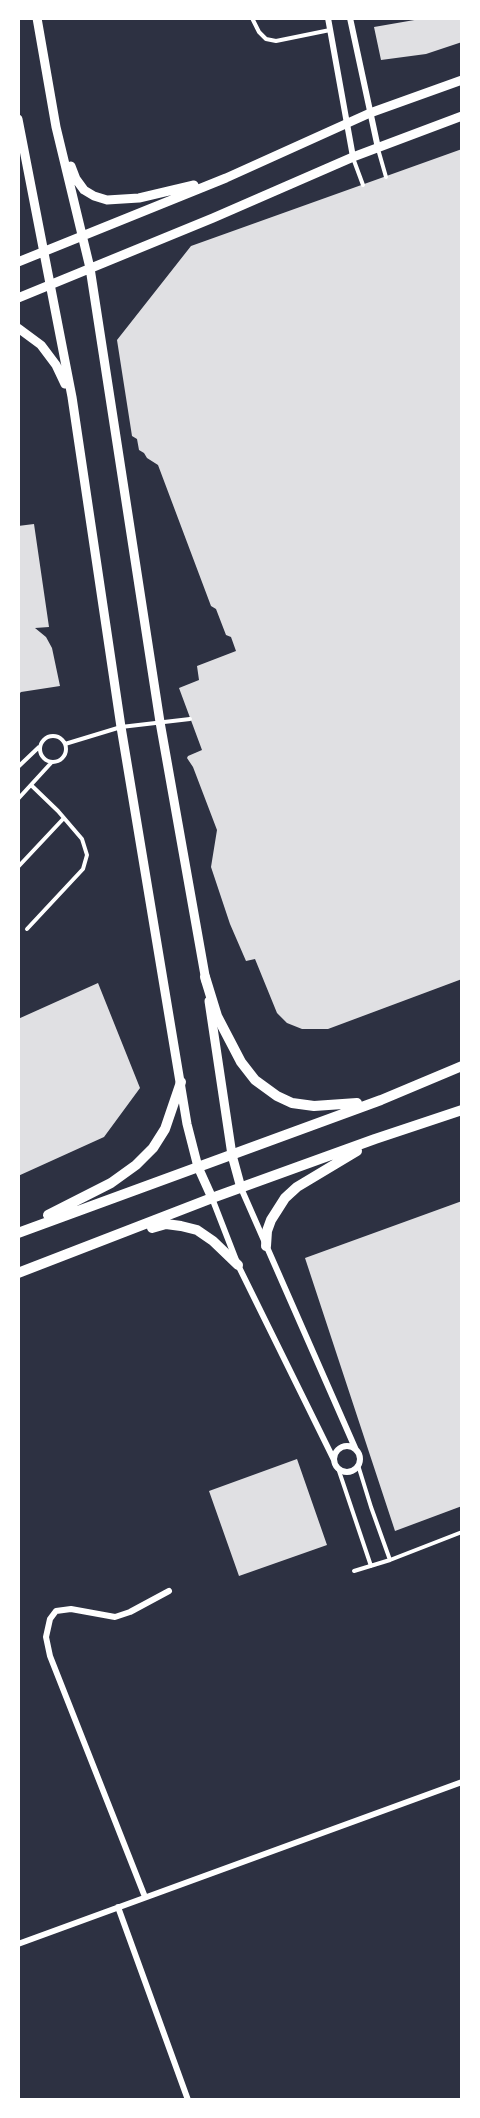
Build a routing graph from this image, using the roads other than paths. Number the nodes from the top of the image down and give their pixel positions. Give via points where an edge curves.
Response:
1 (37, 18) edge
2 (252, 18) edge
3 (328, 18) edge
4 (350, 18) edge
5 (330, 30) junction
6 (462, 80) edge
7 (370, 113) junction
8 (462, 116) edge
9 (18, 122) edge
10 (346, 124) junction
11 (56, 127) junction
12 (378, 148) junction
13 (353, 157) junction
14 (386, 177) dead end
15 (226, 178) junction
16 (363, 185) dead end
17 (82, 235) junction
18 (44, 252) junction
19 (18, 262) edge
20 (90, 268) junction
21 (50, 285) junction
22 (18, 298) edge
23 (18, 328) edge
24 (72, 397) junction
25 (190, 719) dead end
26 (160, 722) junction
27 (121, 727) junction
28 (65, 744) junction
29 (40, 747) junction
30 (52, 762) junction
31 (18, 767) edge
32 (31, 785) junction
33 (18, 799) edge
34 (64, 818) junction
35 (18, 867) edge
36 (27, 929) dead end
37 (205, 977) junction
38 (462, 1066) edge
39 (181, 1082) junction
40 (381, 1100) junction
41 (462, 1110) edge
42 (375, 1139) junction
43 (232, 1155) junction
44 (198, 1167) junction
45 (241, 1188) junction
46 (212, 1198) junction
47 (18, 1231) edge
48 (114, 1237) junction
49 (266, 1246) junction
50 (238, 1265) junction
51 (18, 1273) edge
52 (356, 1450) junction
53 (334, 1460) junction
54 (358, 1465) junction
55 (338, 1468) junction
56 (462, 1532) edge
57 (390, 1560) junction
58 (371, 1566) junction
59 (354, 1571) dead end
60 (169, 1591) dead end
61 (462, 1782) edge
62 (145, 1897) junction
63 (118, 1907) junction
64 (18, 1944) edge
65 (188, 2100) edge

1 - 11 street
2 - 5 lane via 266,39 276,41
3 - 5 street
4 - 7 street
5 - 10 street
6 - 7 street
7 - 10 street
7 - 12 street
8 - 12 street
9 - 18 street
10 - 13 street
10 - 15 street
11 - 15 street via 76,179 84,190 100,199 133,199
11 - 17 street
12 - 13 street
12 - 14 lane
13 - 16 lane
13 - 20 street
15 - 17 street
17 - 18 street
17 - 20 street
18 - 19 street
18 - 21 street
20 - 21 street
20 - 26 street
21 - 22 street
21 - 24 street
23 - 24 street via 41,345
24 - 27 street
25 - 26 lane
26 - 27 lane
26 - 37 street
27 - 28 lane
27 - 39 street
28 - 29 lane via 51,736
28 - 30 lane via 63,756
29 - 30 lane via 44,759
29 - 31 lane
30 - 32 lane
32 - 33 lane
32 - 34 lane
34 - 35 lane
34 - 36 lane via 82,839 87,855 83,869
37 - 40 main road via 217,1016 241,1062 255,1080 277,1096 314,1106
37 - 43 street
38 - 40 main road
39 - 44 street
39 - 47 main road via 165,1129 136,1165 111,1183
40 - 43 main road
41 - 42 main road
42 - 45 main road
42 - 49 main road via 285,1198 271,1220
43 - 44 main road
43 - 45 street
44 - 46 street
44 - 47 main road
45 - 46 main road
45 - 49 street
46 - 48 main road
46 - 50 street
48 - 50 main road via 166,1224 181,1226 205,1235
48 - 51 main road
49 - 52 street
50 - 53 street
52 - 53 street via 341,1447
52 - 54 street via 360,1457
53 - 55 street
54 - 55 street via 349,1472
54 - 57 lane
55 - 58 lane
56 - 57 lane
57 - 58 lane
58 - 59 lane
60 - 62 street via 115,1617 71,1609 56,1611 46,1637 50,1656
61 - 62 street
62 - 63 street
63 - 64 street
63 - 65 street

